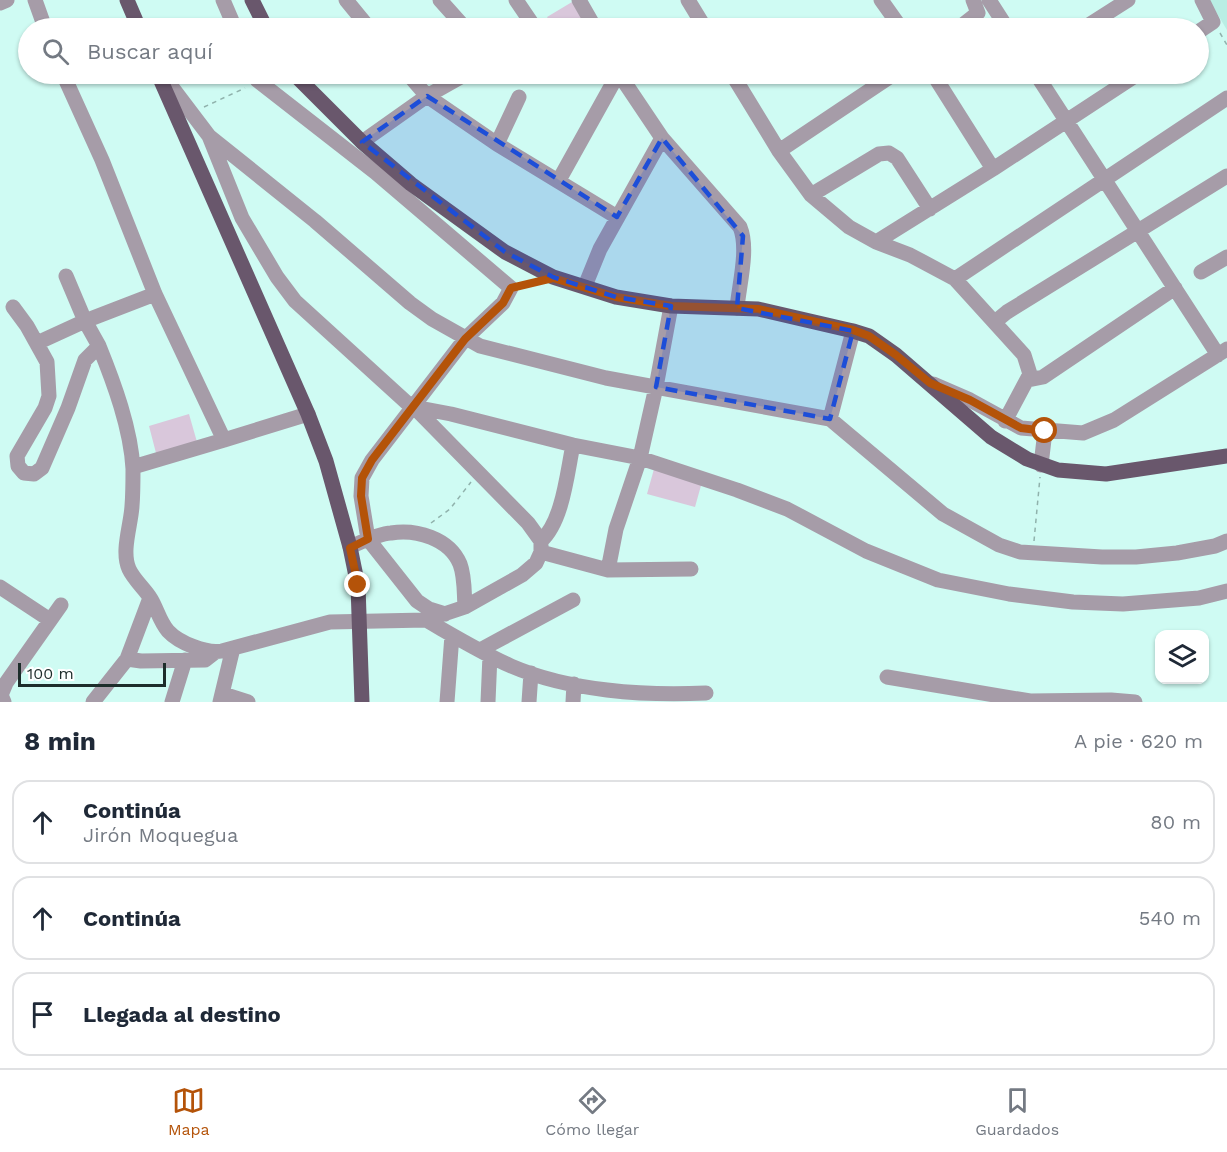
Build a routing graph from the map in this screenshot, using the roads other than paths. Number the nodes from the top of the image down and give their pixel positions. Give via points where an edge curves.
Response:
1 (7, 0) edge
2 (34, 0) edge
3 (127, 0) edge
4 (223, 0) edge
5 (252, 0) edge
6 (346, 0) edge
7 (440, 0) edge
8 (516, 0) edge
9 (580, 0) edge
10 (688, 0) edge
11 (881, 0) edge
12 (973, 0) edge
13 (988, 0) edge
14 (1128, 0) edge
15 (1202, 0) edge
16 (0, 3) edge
17 (41, 18) edge
18 (135, 18) edge
19 (231, 18) edge
20 (261, 18) edge
21 (361, 18) edge
22 (456, 18) edge
23 (528, 18) edge
24 (590, 18) edge
25 (699, 18) edge
26 (894, 18) edge
27 (972, 18) edge
28 (1000, 18) edge
29 (1100, 18) edge
30 (1209, 25) edge
31 (68, 84) edge
32 (164, 84) edge
33 (168, 84) edge
34 (264, 84) edge
35 (304, 84) edge
36 (417, 84) edge
37 (448, 84) edge
38 (613, 84) edge
39 (626, 84) edge
40 (738, 84) edge
41 (879, 84) edge
42 (939, 84) edge
43 (1042, 84) edge
44 (1123, 84) edge
45 (427, 96) junction
46 (519, 97) dead end
47 (1227, 98) edge
48 (1066, 121) junction
49 (209, 136) junction
50 (662, 138) junction
51 (362, 142) junction
52 (497, 144) junction
53 (779, 151) junction
54 (993, 169) junction
55 (559, 180) junction
56 (1103, 180) junction
57 (1225, 180) edge
58 (812, 195) junction
59 (930, 209) junction
60 (617, 217) junction
61 (1137, 232) junction
62 (876, 242) junction
63 (1227, 257) edge
64 (1201, 272) dead end
65 (66, 276) dead end
66 (956, 279) junction
67 (585, 286) junction
68 (1175, 288) junction
69 (155, 294) junction
70 (671, 306) junction
71 (13, 308) dead end
72 (737, 308) junction
73 (85, 321) junction
74 (996, 321) junction
75 (853, 330) junction
76 (465, 339) junction
77 (37, 343) junction
78 (99, 345) junction
79 (1222, 352) edge
80 (1028, 380) junction
81 (930, 383) junction
82 (656, 387) junction
83 (414, 407) junction
84 (308, 414) junction
85 (830, 419) junction
86 (1005, 421) junction
87 (1045, 431) junction
88 (224, 440) junction
89 (573, 444) junction
90 (1227, 456) edge
91 (640, 458) junction
92 (1041, 465) junction
93 (133, 467) junction
94 (368, 539) junction
95 (1227, 541) edge
96 (541, 547) junction
97 (350, 548) junction
98 (691, 569) dead end
99 (608, 570) junction
100 (0, 587) edge
101 (1227, 591) edge
102 (150, 598) junction
103 (573, 600) dead end
104 (61, 605) dead end
105 (465, 607) junction
106 (445, 614) junction
107 (50, 620) junction
108 (426, 620) junction
109 (359, 623) junction
110 (452, 634) junction
111 (233, 648) junction
112 (485, 652) junction
113 (214, 653) junction
114 (127, 659) junction
115 (184, 660) junction
116 (531, 673) junction
117 (887, 677) dead end
118 (574, 684) junction
119 (706, 693) dead end
120 (221, 698) edge
121 (662, 698) edge
122 (4, 702) edge
123 (93, 702) edge
124 (172, 702) edge
125 (248, 702) edge
126 (362, 702) edge
127 (447, 702) edge
128 (488, 702) edge
129 (529, 702) edge
130 (573, 702) edge
131 (1135, 702) edge

1 - 16 street
2 - 17 street
3 - 18 main road
4 - 19 street
5 - 20 main road
6 - 21 street
7 - 22 street
8 - 23 street
9 - 24 street
10 - 25 street
11 - 26 street
12 - 27 street via 978,13
13 - 28 street
14 - 29 street
15 - 30 street via 1213,22
31 - 69 street
32 - 84 main road
33 - 49 street
34 - 76 street via 511,288 503,303
35 - 51 main road
36 - 45 street
37 - 45 street
38 - 55 street
39 - 50 street
40 - 53 street
41 - 53 street
42 - 54 street
43 - 48 street
44 - 48 street
45 - 51 street
45 - 52 street
46 - 52 street
47 - 56 street
48 - 54 street
48 - 56 street
49 - 76 street via 410,303
49 - 83 street via 242,218 295,301
50 - 60 street
50 - 72 street via 740,227 744,249
51 - 67 main road via 411,184 504,252 553,278
52 - 55 street
53 - 58 street
54 - 59 street
55 - 60 street
56 - 61 street
56 - 66 street
57 - 61 street
58 - 59 street via 879,154 889,153 897,158
58 - 62 street via 849,227
59 - 62 street
60 - 67 street
61 - 68 street
61 - 74 street
62 - 66 street
63 - 64 street
65 - 73 street
66 - 74 street
67 - 70 main road via 616,297
68 - 79 street
68 - 80 street via 1043,377
69 - 73 street
69 - 88 street
70 - 72 main road
70 - 82 street
71 - 77 street
72 - 75 main road
73 - 77 street
73 - 78 street
74 - 80 street via 1024,355
75 - 81 main road via 869,336
75 - 85 street
76 - 82 street via 606,378
76 - 83 street
77 - 78 street via 47,362 49,396 17,456 24,473 34,474 47,460 85,360
78 - 93 street via 113,381
79 - 87 street via 1114,420 1083,433
80 - 86 street
81 - 86 street
81 - 92 main road via 991,437
82 - 85 street
82 - 91 street
83 - 89 street
83 - 94 street via 362,478
83 - 96 street via 528,523
84 - 88 street
84 - 97 main road via 326,461
85 - 95 street via 943,514 999,545 1020,552 1136,557 1186,552
86 - 87 street
87 - 92 street
88 - 93 street
89 - 91 street
89 - 96 street via 558,515
90 - 92 main road via 1106,474
91 - 99 street via 616,529
91 - 101 street via 787,509 866,551 938,580 1073,602 1123,604
93 - 102 street via 126,559
94 - 97 street
94 - 105 street via 389,533 412,533 442,543 460,564
94 - 106 street via 417,601
96 - 99 street
96 - 105 street via 536,563 522,575
97 - 109 main road via 358,585
98 - 99 street
100 - 107 street
102 - 113 street via 173,636
102 - 114 street
103 - 112 street
104 - 107 street
105 - 106 street
106 - 108 street
107 - 122 street via 6,683 1,695
108 - 109 street
108 - 110 street
109 - 111 street via 330,622
109 - 126 main road
110 - 112 street
110 - 127 street
111 - 113 street
111 - 120 street
112 - 116 street
112 - 128 street
113 - 115 street via 205,660
114 - 115 street
114 - 123 street
115 - 124 street
116 - 118 street
116 - 129 street
117 - 131 street via 1030,701
118 - 121 street
118 - 130 street
119 - 121 street
120 - 125 street

